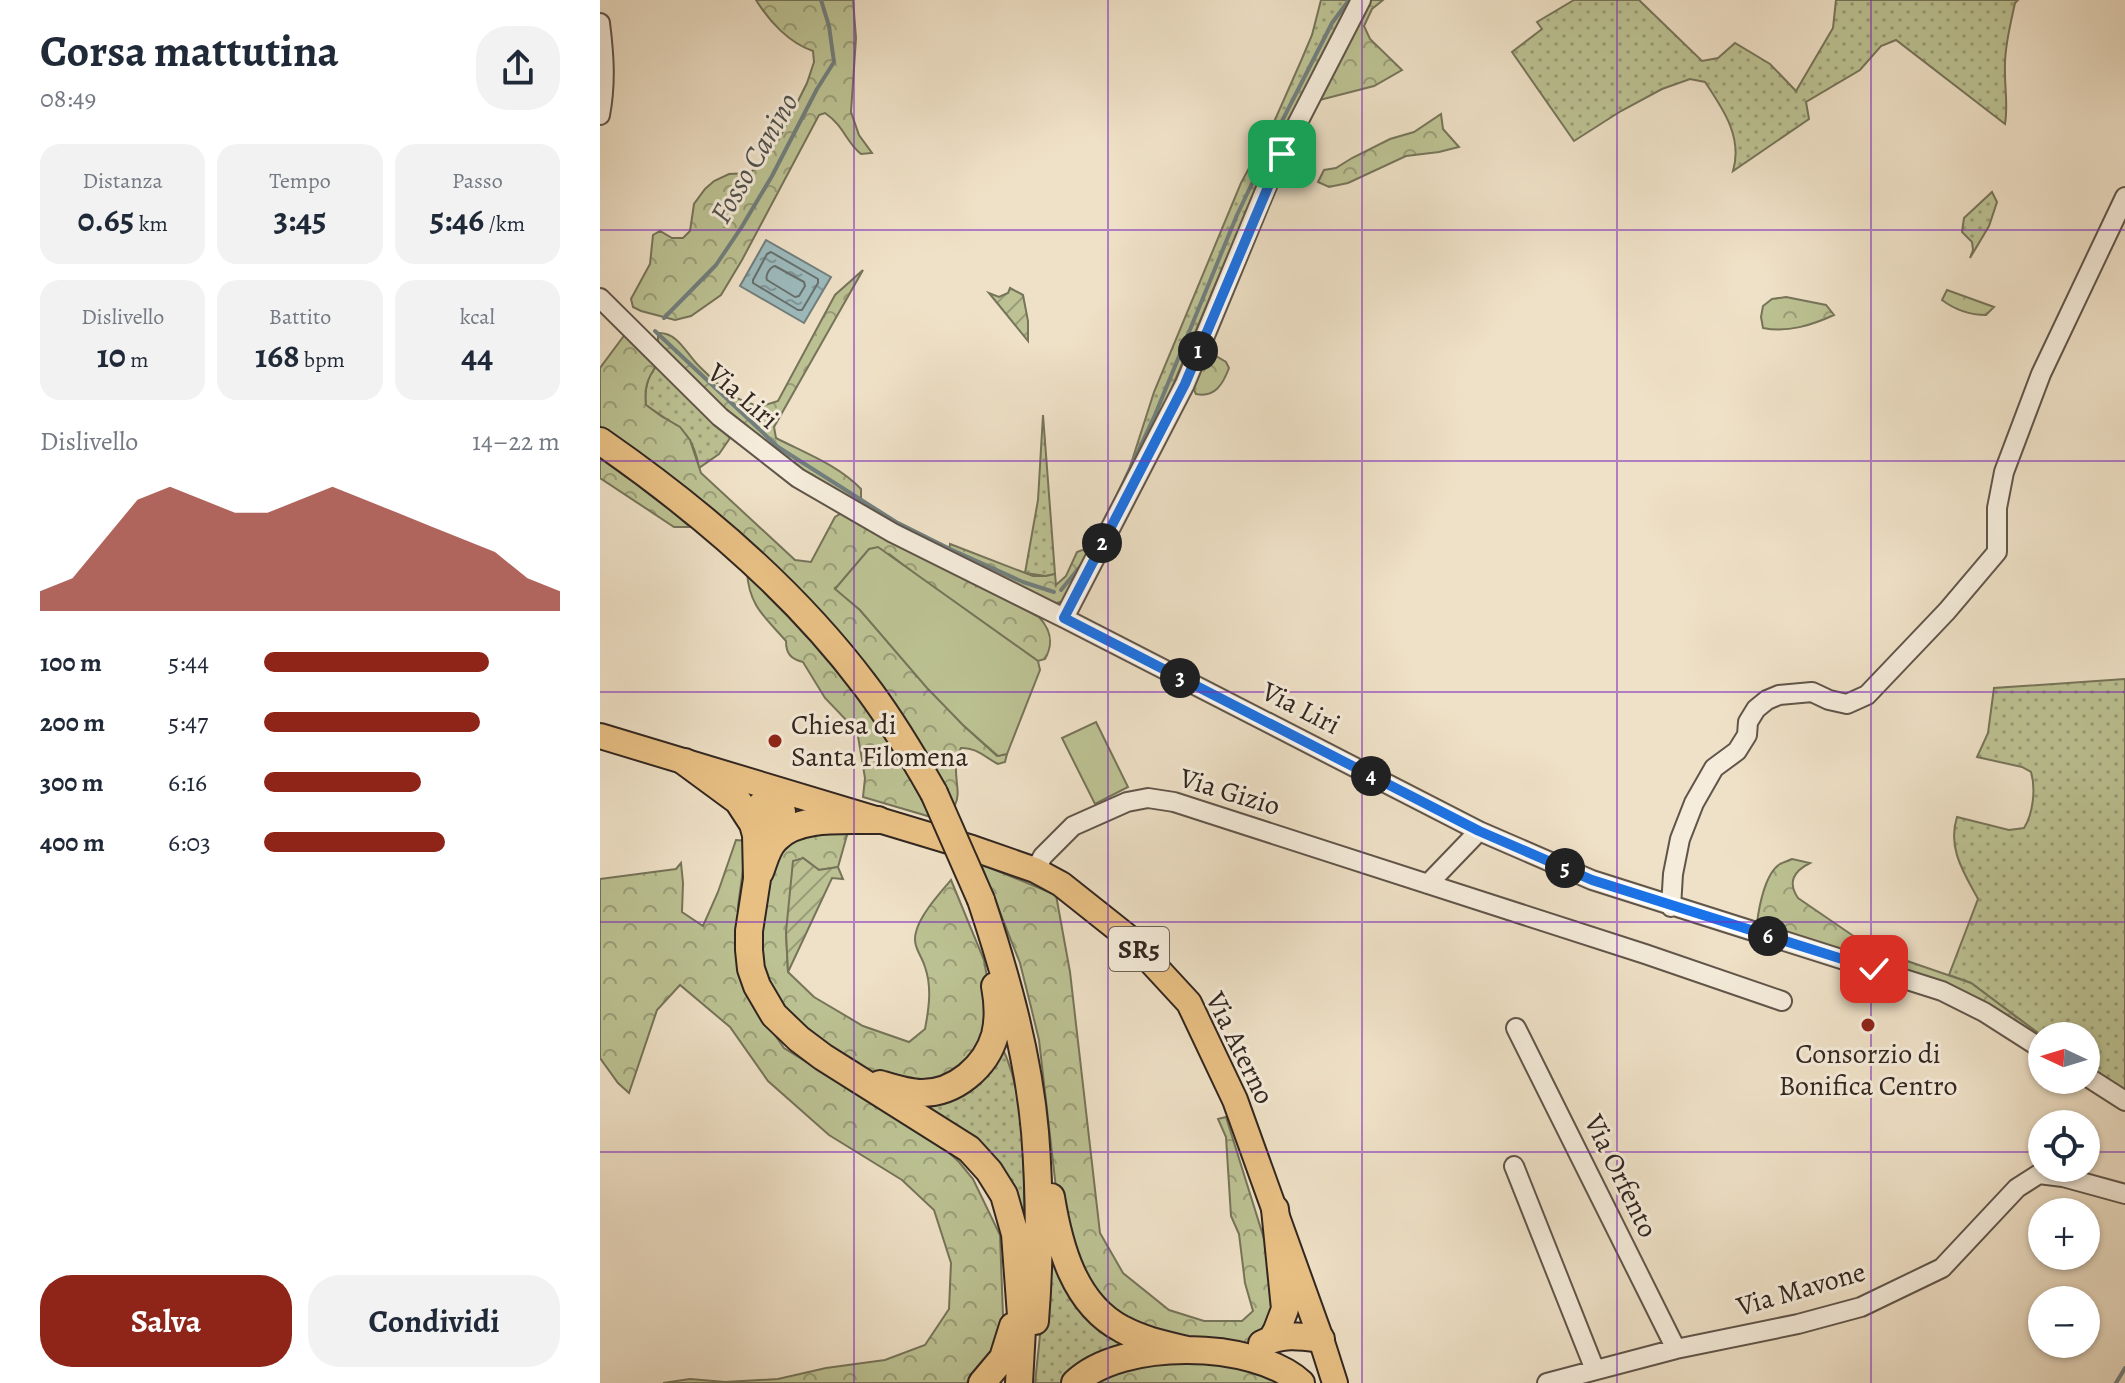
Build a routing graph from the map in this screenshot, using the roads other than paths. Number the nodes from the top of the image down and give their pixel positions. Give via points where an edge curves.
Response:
1 (1361, 0) edge
2 (600, 23) edge
3 (600, 115) edge
4 (2125, 197) edge
5 (600, 298) edge
6 (600, 441) edge
7 (1064, 618) junction
8 (600, 736) edge
9 (685, 762) junction
10 (777, 791) junction
11 (878, 820) junction
12 (1479, 831) junction
13 (763, 832) junction
14 (1035, 870) junction
15 (1428, 884) junction
16 (1671, 907) junction
17 (985, 912) junction
18 (1782, 1001) dead end
19 (1516, 1028) dead end
20 (1019, 1033) junction
21 (2028, 1040) edge
22 (850, 1073) junction
23 (2100, 1085) edge
24 (2125, 1101) edge
25 (1514, 1166) dead end
26 (2125, 1194) edge
27 (1275, 1209) junction
28 (1019, 1286) junction
29 (1272, 1339) junction
30 (1321, 1339) junction
31 (1676, 1349) junction
32 (1187, 1350) junction
33 (1232, 1354) junction
34 (1277, 1366) junction
35 (1595, 1370) junction
36 (982, 1383) edge
37 (1019, 1383) edge
38 (1028, 1383) edge
39 (1075, 1383) edge
40 (1301, 1383) edge
41 (1335, 1383) edge
42 (1547, 1383) edge

1 - 7 street via 1274,169 1185,384
2 - 3 street via 605,86
4 - 16 street via 2041,374 2004,472 1997,552 1867,695 1847,704 1812,692 1779,695 1756,709 1737,751 1714,768 1694,803 1680,839
5 - 7 street, Via Liri via 720,417 798,478 893,533
6 - 17 highway, bridge via 707,523 808,617 865,684 934,793
7 - 12 street, Via Liri
8 - 9 main road, SR5
9 - 10 main road, Via Aterno / SR5
9 - 13 highway via 738,801
10 - 11 main road, Via Aterno / SR5
10 - 13 highway via 762,803
11 - 13 highway via 807,823
11 - 14 main road, Via Aterno / SR5
12 - 15 street
12 - 16 street, Via Liri
13 - 22 highway via 756,835 757,879 749,931 757,986 774,1015 799,1039
14 - 15 street, Via Gizio via 1073,826 1148,798
14 - 27 main road, Via Aterno / SR5 via 1129,938 1189,1003 1235,1100
15 - 18 street, Via Gizio
16 - 21 street, Via Liri via 1942,991
17 - 20 highway
17 - 22 highway via 998,1019 990,1048 974,1070 956,1085 921,1093
19 - 31 street, Via Orfento
20 - 32 highway via 1038,1062 1057,1232 1071,1271 1091,1302 1121,1329
20 - 38 highway via 1038,1187 1037,1294
22 - 28 highway via 969,1149 989,1171 1011,1215
23 - 24 street
25 - 35 street
26 - 31 street, Via Mavone via 2039,1174 2017,1188 1942,1268 1861,1307
27 - 29 highway via 1285,1309
27 - 30 main road, Via Aterno / SR5
28 - 36 highway via 1009,1346
28 - 37 highway
29 - 30 highway
29 - 33 highway
30 - 34 highway via 1301,1358
30 - 41 main road, Via Aterno / SR5
31 - 35 street, Via Mavone
32 - 33 highway
32 - 39 highway via 1106,1362
33 - 34 highway
34 - 40 highway
35 - 42 street, Via Mavone

